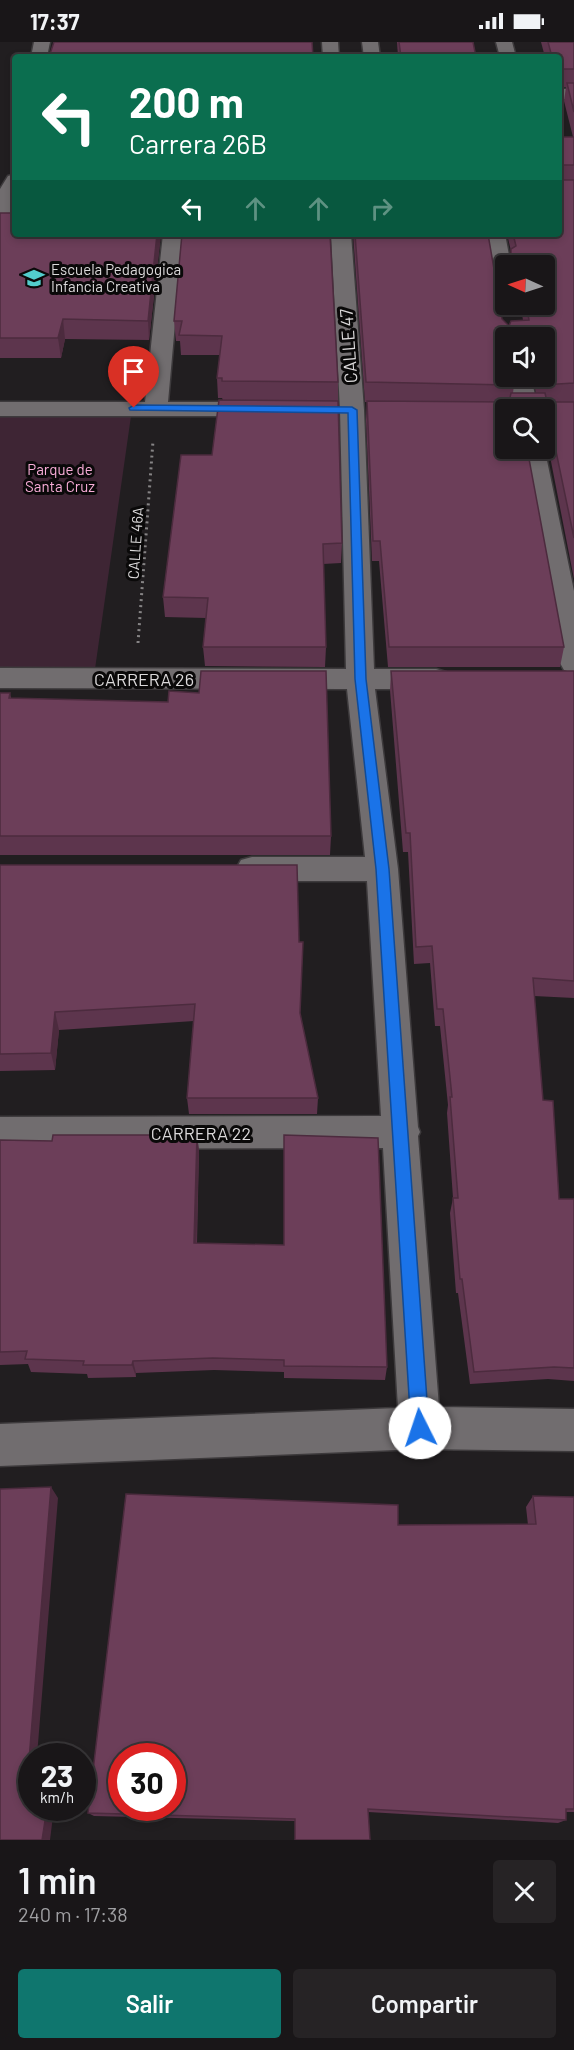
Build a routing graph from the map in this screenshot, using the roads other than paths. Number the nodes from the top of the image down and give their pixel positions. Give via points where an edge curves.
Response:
1 (9, 184) edge
2 (0, 220) edge
3 (173, 237) edge
4 (341, 237) edge
5 (496, 237) edge
6 (499, 255) edge
7 (156, 408) junction
8 (0, 409) edge
9 (283, 409) edge
10 (536, 459) edge
11 (574, 663) edge
12 (0, 678) edge
13 (360, 679) junction
14 (467, 679) edge
15 (227, 869) edge
16 (382, 869) junction
17 (402, 1132) junction
18 (0, 1133) edge
19 (420, 1428) junction
20 (574, 1430) edge
21 (0, 1445) edge

1 - 2 street
3 - 7 street
4 - 13 street, CALLE 47 via 353,410
5 - 6 street
7 - 8 street
7 - 9 street
10 - 11 street
12 - 13 street, CARRERA 26
13 - 14 street, CARRERA 26
13 - 16 street, CALLE 47
15 - 16 street
16 - 17 street, CALLE 47
17 - 18 street, CARRERA 22
17 - 19 street, CALLE 47
19 - 20 street
19 - 21 street

